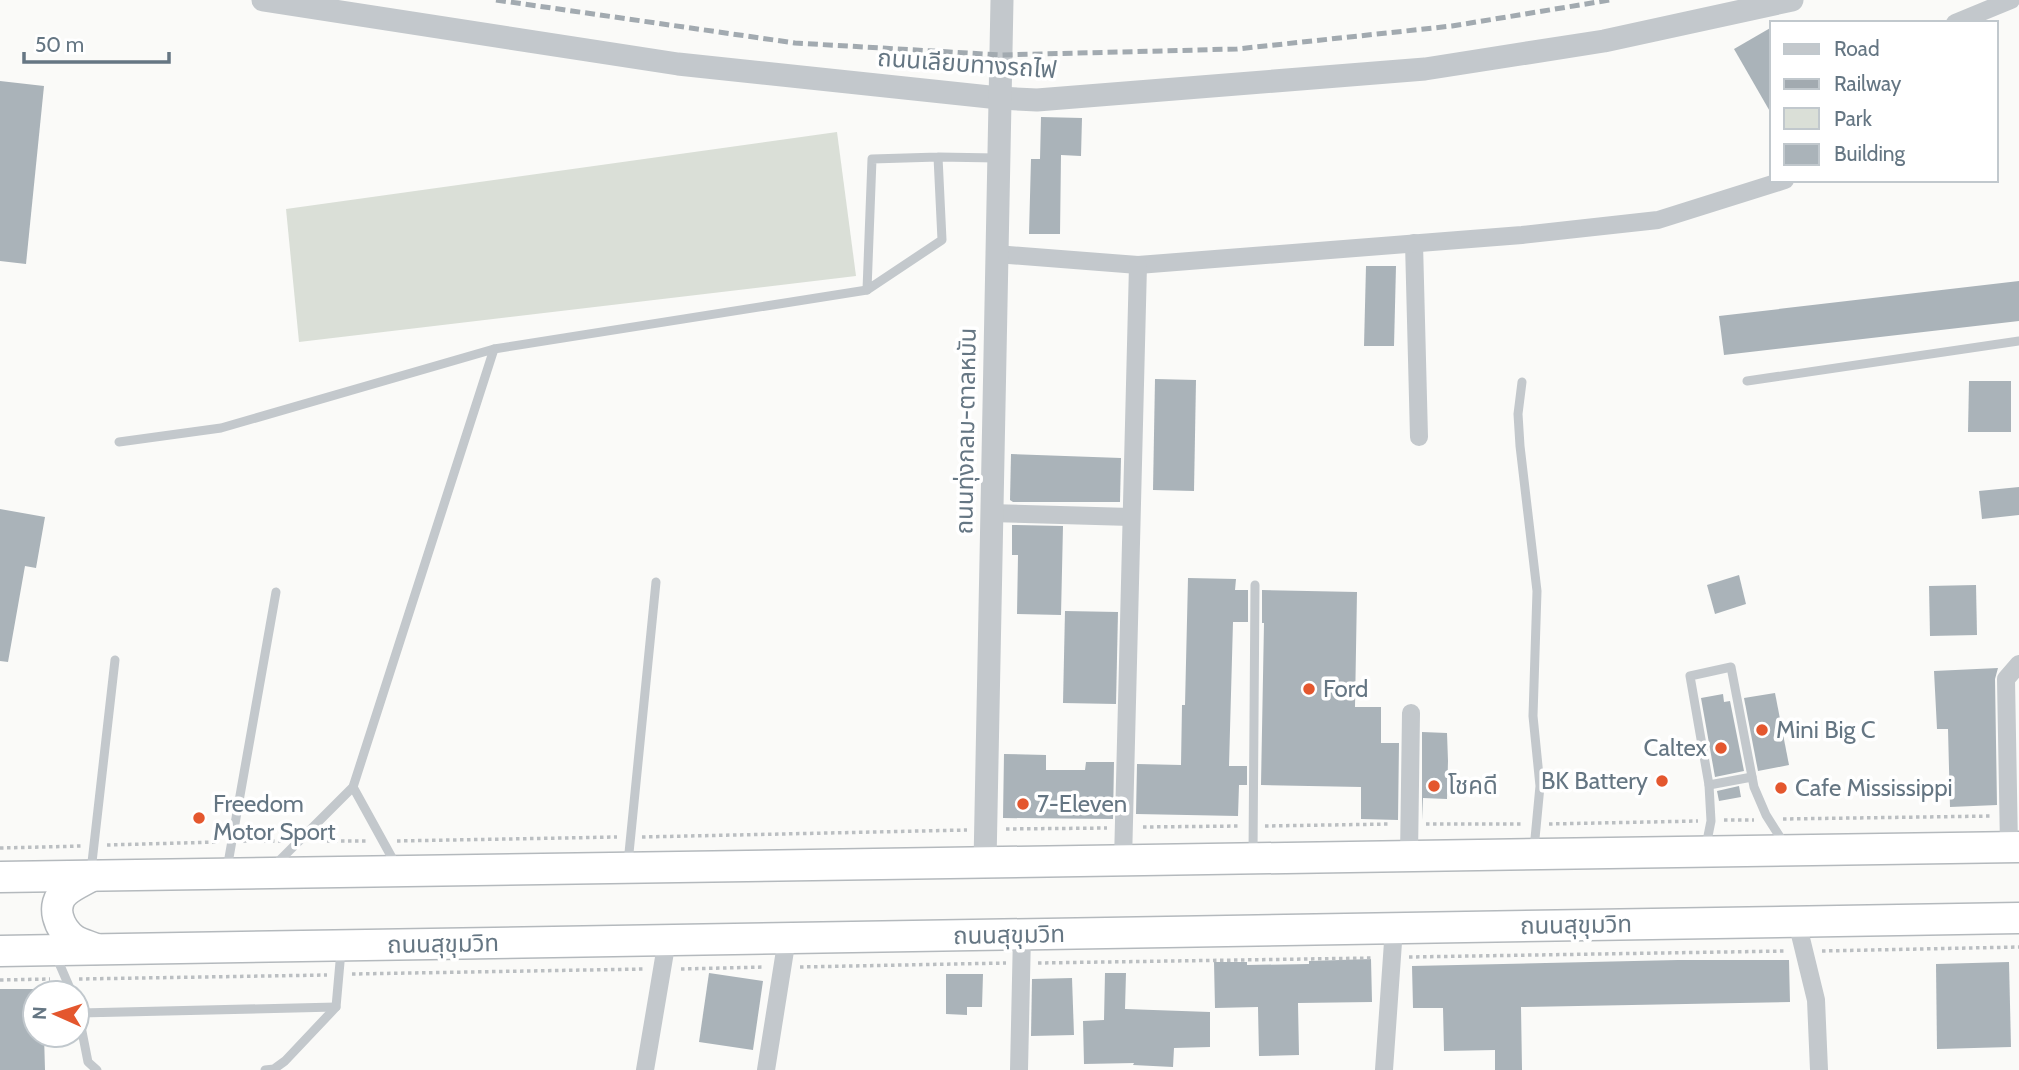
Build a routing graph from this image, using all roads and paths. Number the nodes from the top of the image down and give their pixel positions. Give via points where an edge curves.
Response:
1 (263, 0) edge
2 (1002, 0) edge
3 (1792, 0) edge
4 (2011, 0) edge
5 (1960, 21) edge
6 (999, 98) junction
7 (938, 157) junction
8 (999, 158) junction
9 (1778, 182) edge
10 (1414, 243) junction
11 (996, 254) junction
12 (1139, 265) junction
13 (867, 290) junction
14 (2019, 341) edge
15 (494, 349) junction
16 (1747, 380) dead end
17 (1522, 382) dead end
18 (1419, 437) dead end
19 (119, 442) dead end
20 (990, 513) junction
21 (1131, 517) junction
22 (656, 582) dead end
23 (1255, 585) dead end
24 (276, 592) dead end
25 (115, 660) dead end
26 (2019, 664) edge
27 (1411, 713) dead end
28 (1752, 777) junction
29 (1709, 785) junction
30 (353, 787) junction
31 (2009, 815) junction
32 (1768, 820) junction
33 (1711, 821) junction
34 (1409, 824) junction
35 (1536, 824) junction
36 (1254, 826) junction
37 (1124, 827) junction
38 (985, 829) junction
39 (630, 837) junction
40 (299, 841) junction
41 (381, 841) junction
42 (233, 842) junction
43 (95, 845) junction
44 (2014, 847) edge
45 (0, 848) edge
46 (1788, 850) junction
47 (1704, 851) junction
48 (1534, 854) junction
49 (1409, 856) junction
50 (1253, 859) junction
51 (1123, 861) junction
52 (985, 863) junction
53 (628, 868) junction
54 (400, 872) junction
55 (267, 873) junction
56 (226, 874) junction
57 (91, 876) junction
58 (0, 877) edge
59 (1797, 922) junction
60 (2018, 923) edge
61 (1394, 928) junction
62 (1022, 934) junction
63 (787, 938) junction
64 (667, 940) junction
65 (341, 945) junction
66 (96, 949) junction
67 (54, 950) junction
68 (0, 951) edge
69 (66, 979) edge
70 (336, 1007) junction
71 (91, 1010) edge
72 (86, 1049) edge
73 (97, 1070) edge
74 (265, 1070) edge
75 (646, 1070) edge
76 (766, 1070) edge
77 (1019, 1070) edge
78 (1384, 1070) edge
79 (1819, 1070) edge

1 - 6 street, ถนนเลียบทางรถไฟ via 678,64
2 - 6 street, ถนนทุ่งกลม-ตาลหมัน
3 - 6 street, ถนนเลียบทางรถไฟ via 1604,41 1425,69 1037,100
4 - 5 street
6 - 8 street, ถนนทุ่งกลม-ตาลหมัน
7 - 8 lane
7 - 13 lane via 942,240
7 - 13 lane via 872,159
8 - 11 street, ถนนทุ่งกลม-ตาลหมัน
9 - 10 street via 1658,220
10 - 12 street
10 - 18 street
11 - 12 street
11 - 20 street, ถนนทุ่งกลม-ตาลหมัน
12 - 21 street
13 - 15 lane
14 - 16 lane
15 - 19 lane via 221,428
15 - 30 lane
17 - 35 lane via 1520,446 1537,591 1533,716 1540,786
20 - 21 street
20 - 38 street, ถนนทุ่งกลม-ตาลหมัน
21 - 37 street
22 - 39 lane
23 - 36 lane
24 - 42 lane
25 - 43 lane
26 - 31 street via 2006,679
27 - 34 street
28 - 29 lane
28 - 29 lane via 1731,667 1690,677
28 - 32 lane
29 - 33 lane
30 - 40 lane
30 - 41 lane
31 - 32 path
31 - 44 street
32 - 33 path
32 - 46 lane
33 - 35 path
33 - 47 lane
34 - 35 path
34 - 36 path
34 - 49 street
35 - 48 lane
36 - 37 path
36 - 50 lane
37 - 38 path
37 - 51 street
38 - 39 path
38 - 52 street, ถนนทุ่งกลม-ตาลหมัน
39 - 41 path
39 - 53 lane
40 - 41 path
40 - 42 path
40 - 55 lane
41 - 54 lane
42 - 43 path
42 - 56 lane
43 - 45 path
43 - 57 lane
44 - 46 highway
46 - 47 highway
47 - 48 highway
48 - 49 highway
49 - 50 highway
50 - 51 highway
51 - 52 highway
52 - 53 highway
53 - 54 highway
54 - 55 highway
55 - 56 highway
56 - 57 highway
57 - 58 highway
57 - 66 highway via 65,891 56,909 74,940
59 - 60 highway, ถนนสุขุมวิท
59 - 61 highway, ถนนสุขุมวิท
59 - 79 street via 1816,1000
61 - 62 highway, ถนนสุขุมวิท
61 - 78 street
62 - 63 highway, ถนนสุขุมวิท
62 - 77 street
63 - 64 highway, ถนนสุขุมวิท
63 - 76 street
64 - 65 highway, ถนนสุขุมวิท
64 - 75 street
65 - 66 highway, ถนนสุขุมวิท
65 - 70 lane
66 - 67 highway, ถนนสุขุมวิท
67 - 68 highway, ถนนสุขุมวิท
67 - 69 lane
70 - 71 lane
70 - 74 lane via 285,1061
72 - 73 lane via 88,1062

